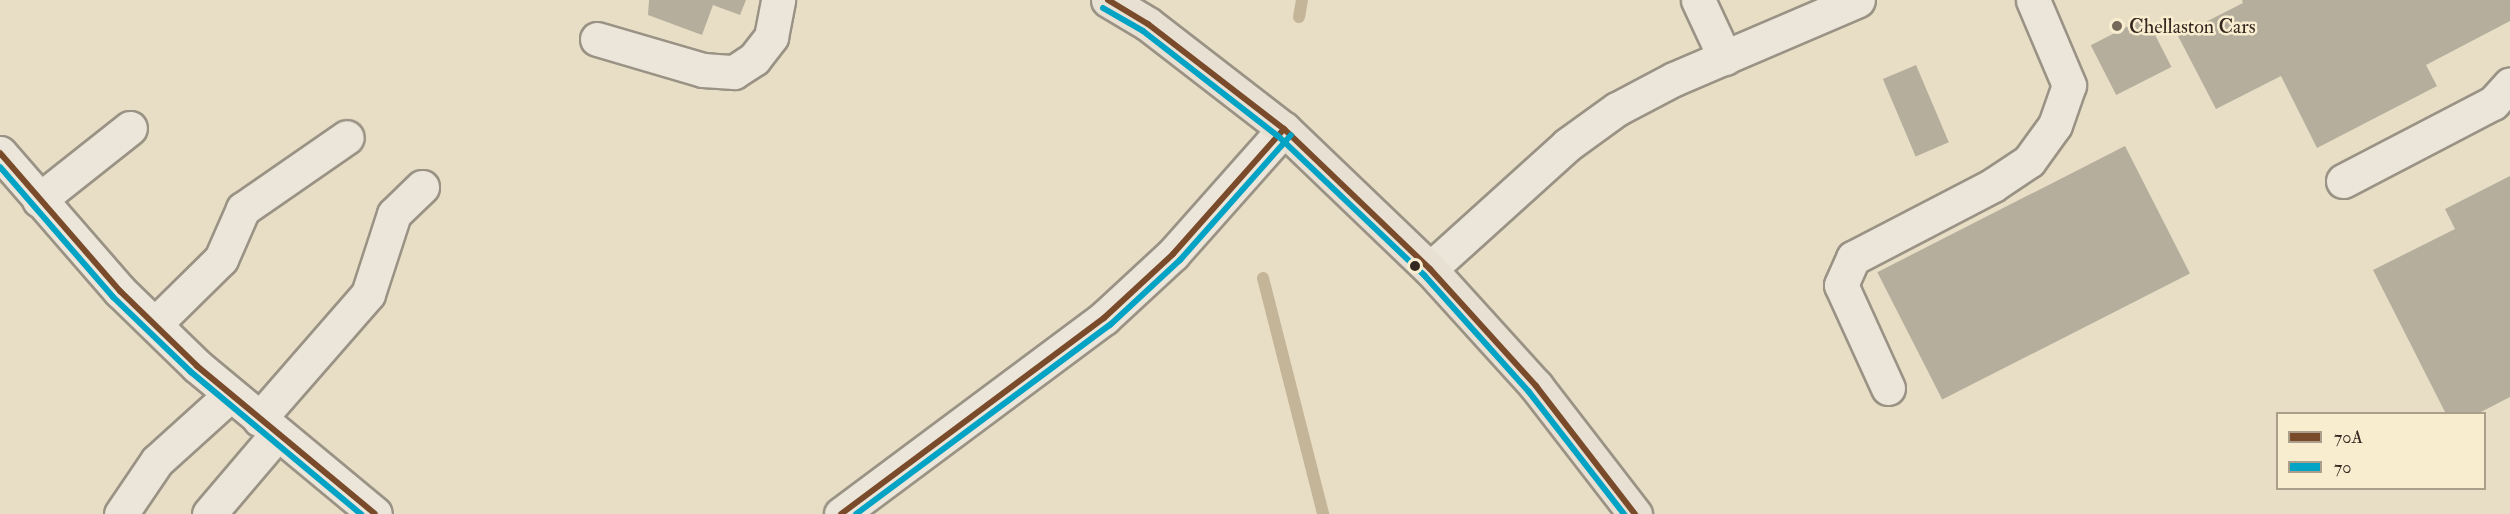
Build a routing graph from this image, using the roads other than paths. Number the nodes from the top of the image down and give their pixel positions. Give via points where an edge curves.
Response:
1 (778, 0) edge
2 (1108, 0) edge
3 (1698, 0) edge
4 (1858, 0) edge
5 (2033, 0) edge
6 (597, 39) dead end
7 (1725, 58) junction
8 (2510, 84) edge
9 (130, 128) dead end
10 (1284, 129) junction
11 (347, 137) dead end
12 (0, 153) edge
13 (2343, 181) dead end
14 (422, 187) dead end
15 (39, 200) junction
16 (1430, 269) junction
17 (154, 324) junction
18 (1888, 388) dead end
19 (230, 395) junction
20 (268, 427) junction
21 (121, 514) edge
22 (209, 514) edge
23 (375, 514) edge
24 (841, 514) edge
25 (1635, 514) edge

1 - 6 street via 771,37 754,59 734,72 703,70
2 - 10 main road via 1148,24
3 - 7 street
4 - 7 street
5 - 18 street via 2070,85 2055,125 2029,161 1993,185 1853,258 1841,285
7 - 16 street via 1617,109 1567,145
8 - 13 street via 2493,103
9 - 15 street
10 - 16 main road
10 - 24 street via 1173,254 1104,318
11 - 17 street via 243,209 221,259
12 - 15 street
14 - 20 street via 394,214 368,294
15 - 17 street
16 - 25 main road via 1536,386
17 - 19 street
19 - 20 street
19 - 21 street via 158,461
20 - 22 street
20 - 23 street

